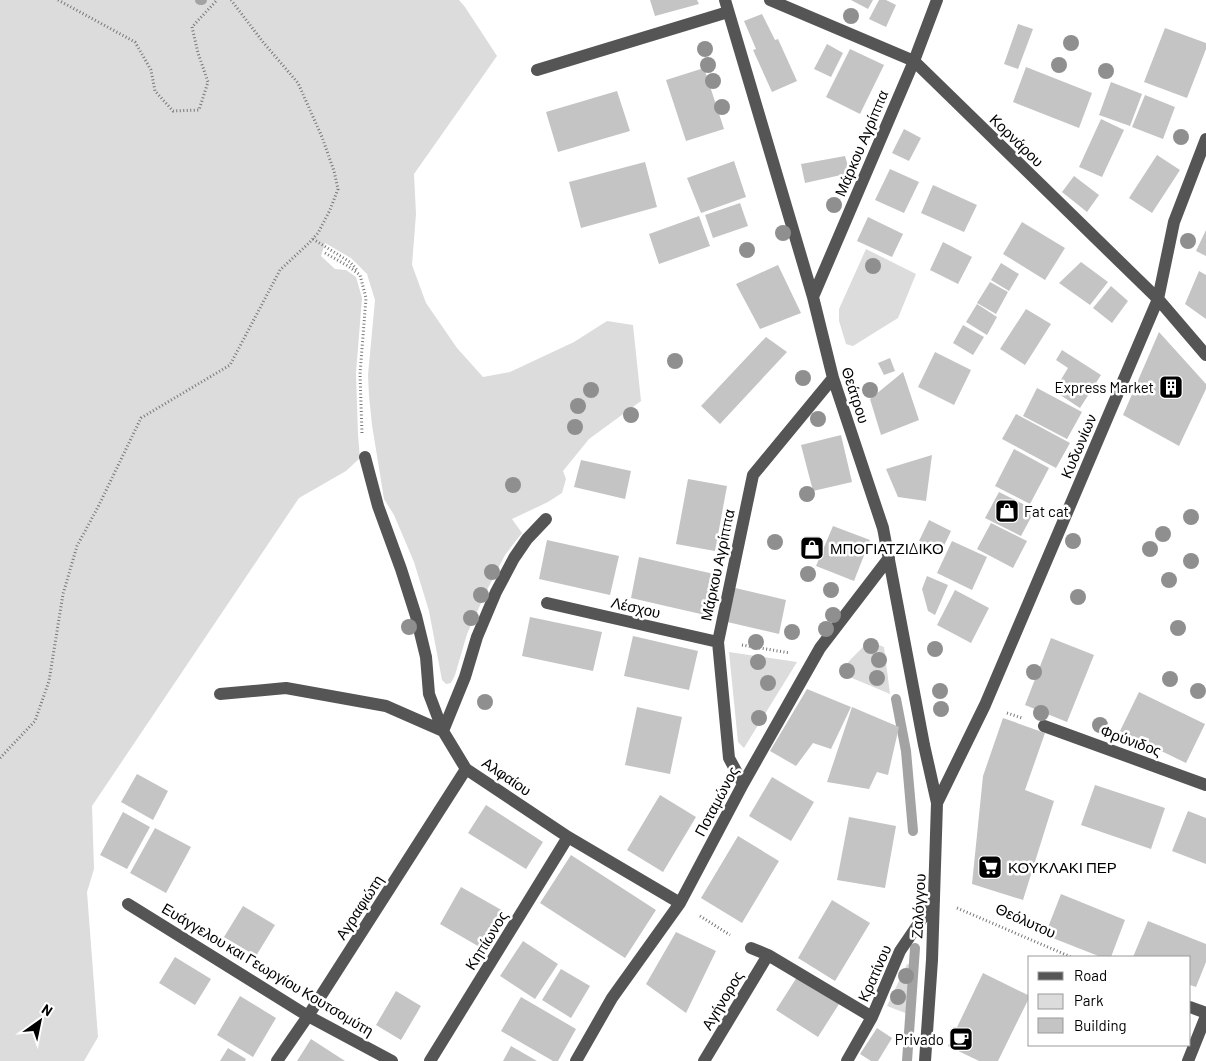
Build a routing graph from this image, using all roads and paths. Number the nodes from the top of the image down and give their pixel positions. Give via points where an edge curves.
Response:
1 (58, 0) edge
2 (217, 0) edge
3 (231, 0) edge
4 (770, 0) edge
5 (937, 0) edge
6 (726, 6) edge
7 (914, 61) junction
8 (537, 70) dead end
9 (1206, 139) edge
10 (313, 239) junction
11 (325, 253) dead end
12 (360, 274) junction
13 (812, 297) junction
14 (1158, 299) junction
15 (1206, 355) edge
16 (833, 378) junction
17 (365, 457) joint
18 (546, 519) dead end
19 (889, 558) junction
20 (546, 603) dead end
21 (718, 642) junction
22 (820, 648) junction
23 (220, 694) dead end
24 (1044, 726) dead end
25 (443, 731) junction
26 (0, 758) edge
27 (960, 758) joint
28 (466, 769) junction
29 (743, 784) junction
30 (1206, 785) edge
31 (938, 803) junction
32 (568, 837) junction
33 (934, 901) junction
34 (680, 903) junction
35 (128, 904) dead end
36 (967, 912) dead end
37 (737, 940) dead end
38 (751, 948) dead end
39 (768, 955) junction
40 (1069, 956) edge
41 (1191, 1008) edge
42 (1206, 1015) edge
43 (308, 1016) junction
44 (872, 1017) junction
45 (277, 1061) edge
46 (392, 1061) edge
47 (430, 1061) edge
48 (576, 1061) edge
49 (704, 1061) edge
50 (846, 1061) edge
51 (925, 1061) edge
52 (1188, 1061) edge

1 - 2 path via 135,42 150,70 155,91 173,112 199,110 208,82 192,27
3 - 10 path via 298,83 334,171 338,189
4 - 7 street, Κορνάρου
5 - 7 street, Μάρκου Αγρίππα
6 - 8 street
6 - 13 street, Θεάτρου
7 - 13 street, Μάρκου Αγρίππα
7 - 14 street, Κορνάρου
9 - 14 street, Κυδωνίων via 1174,222
10 - 12 path via 350,262
10 - 26 path via 280,270 230,365 141,418 77,546 63,594 49,682 35,721
11 - 12 path
12 - 17 path via 366,298 360,374
13 - 16 street, Θεάτρου
14 - 15 street, Κορνάρου
14 - 27 street, Κυδωνίων
16 - 19 street, Θεάτρου via 883,528
16 - 21 street, Μάρκου Αγρίππα via 753,475
17 - 25 street, Αλφαίου via 378,506 416,616 426,657 429,694
18 - 25 street via 523,546 496,592
19 - 22 street, Ποταμώνος
19 - 31 street, Θεάτρου
20 - 21 street, Λέσχου
21 - 22 path via 796,653
21 - 29 street, Μάρκου Αγρίππα via 728,758
22 - 29 street, Ποταμώνος
23 - 25 street via 286,688 386,706
24 - 30 street, Φρύνιδος
25 - 28 street, Αλφαίου
27 - 31 street, Ζαλόγγου
28 - 32 street, Αλφαίου
28 - 43 street, Αγραφιώτη
29 - 34 street, Ποταμώνος
31 - 33 street, Ζαλόγγου
32 - 34 street, Αλφαίου
32 - 47 street, Κηπίωνος
33 - 44 street, Κρατίνου via 900,951
33 - 51 street, Ζαλόγγου
34 - 37 path
34 - 48 street, Ποταμώνος via 612,998
35 - 43 street, Ευάγγελου και Γεωργίου Κουτσομύτη
36 - 40 path, Θεόλυτου
38 - 39 street
39 - 44 street
39 - 49 street, Αγήνορος
41 - 42 street
42 - 52 street
43 - 45 street, Αγραφιώτη
43 - 46 street, Ευάγγελου και Γεωργίου Κουτσομύτη
44 - 50 street, Κρατίνου

